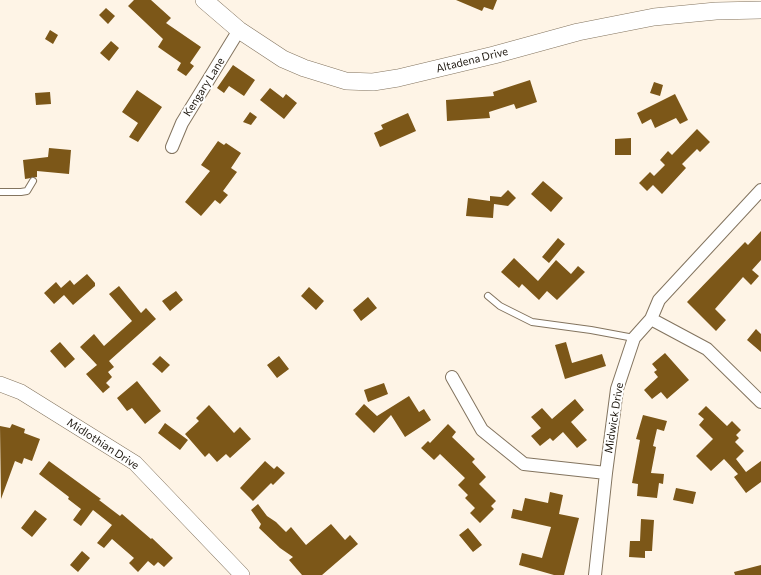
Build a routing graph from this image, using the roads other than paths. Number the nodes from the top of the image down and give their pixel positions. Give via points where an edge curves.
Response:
1 (204, 0) edge
2 (761, 10) edge
3 (239, 30) junction
4 (172, 147) dead end
5 (33, 181) dead end
6 (761, 190) edge
7 (0, 192) edge
8 (488, 296) dead end
9 (651, 319) junction
10 (634, 338) junction
11 (452, 377) dead end
12 (0, 384) edge
13 (761, 402) edge
14 (606, 473) junction
15 (242, 575) edge
16 (596, 575) edge

1 - 3 main road, Altadena Drive
2 - 3 main road, Altadena Drive via 716,11 654,18 578,32 486,57 373,82 346,81 304,68 283,59
3 - 4 street, Kengary Lane via 182,123
5 - 7 lane via 27,191
6 - 9 street, Midwick Drive via 659,300
8 - 10 lane via 500,306 532,322
9 - 10 street, Midwick Drive
9 - 13 street via 707,349
10 - 14 street, Midwick Drive via 617,389
11 - 14 street via 482,430 524,464
12 - 15 street, Midlothian Drive via 21,392 135,463
14 - 16 street, Midwick Drive

